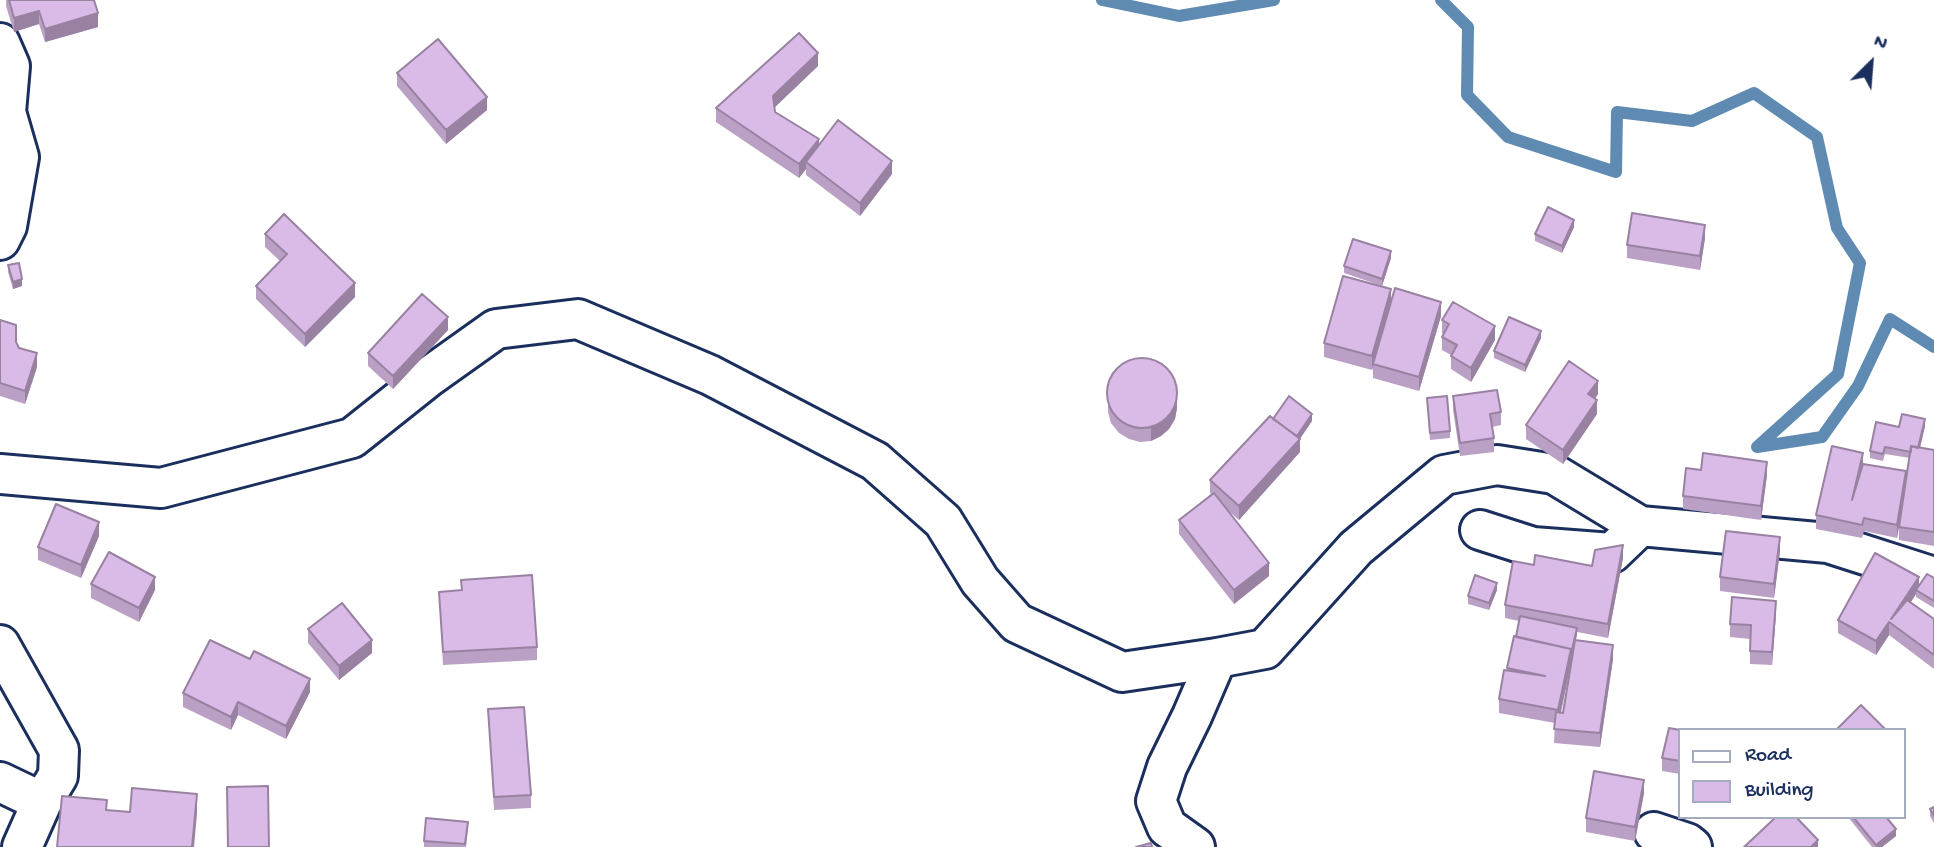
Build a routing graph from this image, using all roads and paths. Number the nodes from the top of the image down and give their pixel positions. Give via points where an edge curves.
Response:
1 (0, 43) edge
2 (3, 108) edge
3 (0, 240) edge
4 (0, 474) edge
5 (1640, 526) junction
6 (1480, 530) dead end
7 (1934, 577) edge
8 (0, 645) edge
9 (1217, 658) junction
10 (0, 782) edge
11 (42, 802) junction
12 (1654, 832) dead end
13 (22, 847) edge
14 (1195, 847) edge
15 (1692, 847) edge

1 - 2 street via 10,66
2 - 3 street via 19,157
4 - 9 street via 161,488 352,438 496,330 578,319 710,375 875,461 943,520 979,581 1017,623 1122,672
5 - 6 street via 1612,553 1533,547
5 - 7 street via 1828,543
5 - 9 street via 1554,474 1497,465 1444,474 1356,548 1265,649
8 - 11 street via 59,750 58,776
9 - 14 street via 1156,801 1167,827
10 - 11 street
11 - 13 street
12 - 15 street

